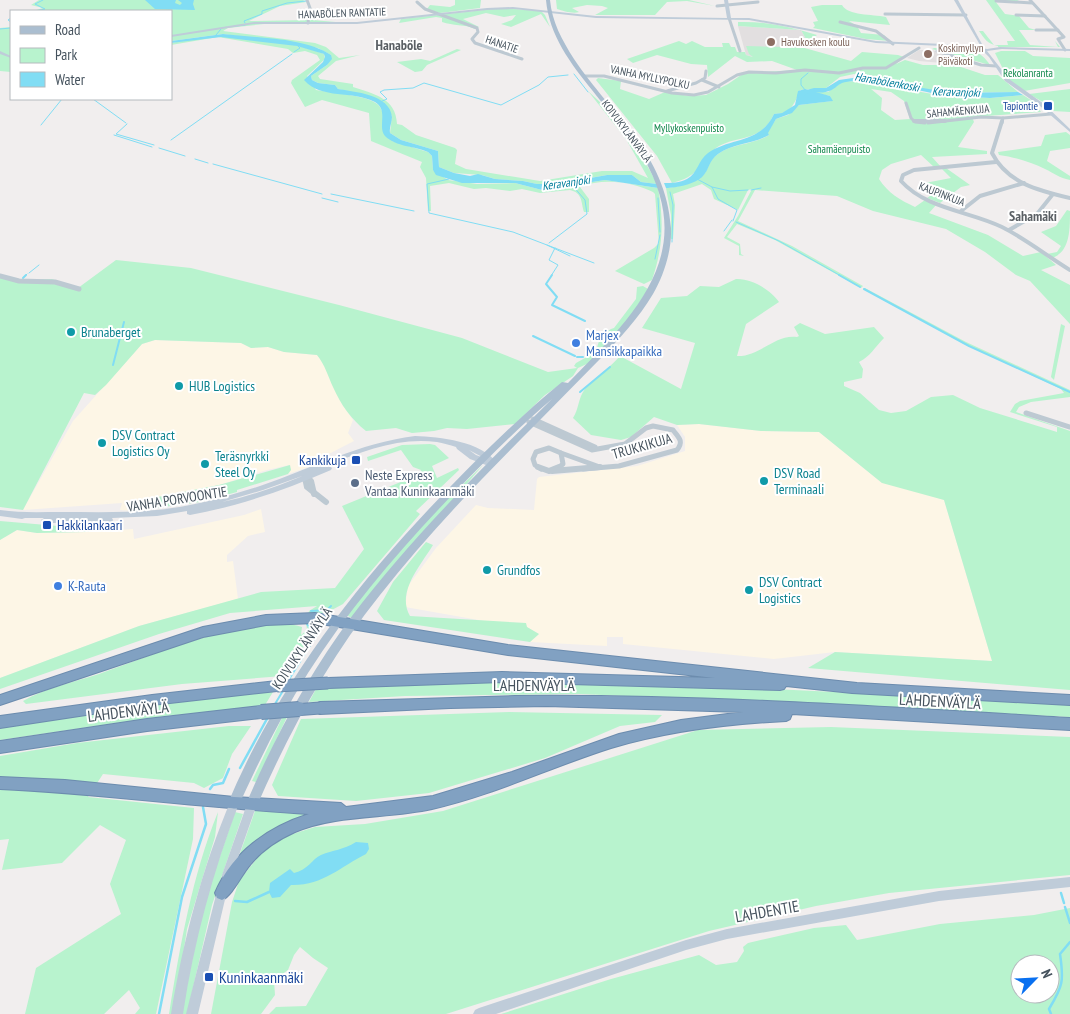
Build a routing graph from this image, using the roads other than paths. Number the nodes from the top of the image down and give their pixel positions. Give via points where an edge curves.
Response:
1 (307, 0) edge
2 (550, 0) edge
3 (726, 0) edge
4 (956, 0) edge
5 (996, 1) edge
6 (1031, 1) edge
7 (417, 2) dead end
8 (758, 2) dead end
9 (717, 6) dead end
10 (726, 6) junction
11 (550, 11) junction
12 (441, 14) junction
13 (885, 14) dead end
14 (966, 15) junction
15 (1016, 15) dead end
16 (1045, 16) junction
17 (730, 20) junction
18 (840, 22) dead end
19 (308, 23) junction
20 (1036, 30) dead end
21 (1058, 30) junction
22 (172, 36) edge
23 (1064, 37) junction
24 (1069, 37) edge
25 (893, 44) junction
26 (980, 46) junction
27 (919, 48) dead end
28 (990, 48) junction
29 (1067, 50) edge
30 (740, 51) dead end
31 (937, 52) dead end
32 (990, 56) junction
33 (522, 59) dead end
34 (996, 66) junction
35 (706, 71) dead end
36 (584, 76) junction
37 (702, 80) junction
38 (719, 86) junction
39 (666, 92) junction
40 (906, 103) dead end
41 (1051, 114) junction
42 (1003, 118) junction
43 (1067, 126) edge
44 (1070, 131) edge
45 (996, 162) junction
46 (1024, 183) junction
47 (1053, 194) junction
48 (1070, 198) edge
49 (961, 211) junction
50 (1009, 230) junction
51 (1070, 270) edge
52 (0, 276) edge
53 (79, 289) dead end
54 (1026, 413) dead end
55 (531, 421) junction
56 (656, 422) dead end
57 (646, 428) junction
58 (1070, 428) edge
59 (561, 453) junction
60 (486, 460) junction
61 (601, 467) junction
62 (552, 471) junction
63 (305, 476) junction
64 (326, 502) dead end
65 (0, 513) edge
66 (336, 621) junction
67 (352, 624) junction
68 (856, 688) junction
69 (0, 700) edge
70 (1070, 700) edge
71 (862, 712) junction
72 (0, 722) edge
73 (1070, 724) edge
74 (0, 747) edge
75 (0, 783) edge
76 (234, 803) junction
77 (252, 804) junction
78 (364, 811) junction
79 (1070, 882) edge
80 (222, 892) junction
81 (177, 1014) edge
82 (192, 1014) edge
83 (479, 1014) edge

1 - 19 street via 310,8
2 - 11 main road, KOIVUKYLÄNVÄYLÄ
3 - 10 main road
4 - 14 main road
5 - 6 street
6 - 16 street
7 - 12 street via 422,8
8 - 10 street
9 - 10 street
10 - 17 main road
11 - 12 main road, HANABÖLEN RANTATIE via 513,8
11 - 17 main road, HANABÖLEN RANTATIE via 589,16
11 - 36 main road, KOIVUKYLÄNVÄYLÄ via 552,28
12 - 19 main road, HANABÖLEN RANTATIE via 356,23
12 - 33 street, HANATIE via 478,29 472,39 475,43
13 - 14 street
14 - 26 main road
15 - 16 street
16 - 21 street
17 - 25 main road, HANABÖLEN RANTATIE via 797,27
17 - 30 street
18 - 25 street via 878,32
19 - 22 main road, HANABÖLEN RANTATIE via 254,23
20 - 21 street
21 - 23 street
23 - 24 street
23 - 29 street via 1058,39
25 - 26 main road, HANABÖLEN RANTATIE
26 - 28 main road
26 - 28 main road
26 - 32 main road
27 - 38 street, VANHA MYLLYPOLKU via 886,68 839,73 805,70 749,72
28 - 29 main road
28 - 32 main road
31 - 34 street
32 - 34 main road
34 - 41 main road via 1004,78
35 - 37 street
36 - 39 street, VANHA MYLLYPOLKU via 604,76
36 - 55 main road, KOIVUKYLÄNVÄYLÄ via 643,151 660,182 668,234 662,263 638,311 613,343
37 - 38 street
37 - 39 street
38 - 39 street, VANHA MYLLYPOLKU via 694,95
40 - 42 street, SAHAMÄENKUJA via 915,122 937,123 991,116
41 - 42 street, SAHAMÄENKUJA
41 - 43 main road
42 - 45 street via 993,146
43 - 44 main road
45 - 46 street
45 - 49 street, KAUPINKUJA via 914,170 901,178 913,193
46 - 47 street
46 - 49 street via 980,196
47 - 48 street
47 - 50 street via 1037,214
49 - 50 street, KAUPINKUJA
50 - 51 street, KAUPINKUJA
52 - 53 street via 22,282 54,281
54 - 58 street
55 - 57 street, TRUKKIKUJA via 601,448 625,444
55 - 60 main road, KOIVUKYLÄNVÄYLÄ
56 - 57 street
57 - 61 street, TRUKKIKUJA via 661,426 673,430 680,437 681,445 677,450
59 - 61 street, TRUKKIKUJA
59 - 62 street via 563,464
59 - 62 street, TRUKKIKUJA via 544,448 534,455 535,466
60 - 63 main road, VANHA PORVOONTIE via 456,443 432,438 407,438 359,452
60 - 66 main road, KOIVUKYLÄNVÄYLÄ via 411,533
60 - 67 main road, KOIVUKYLÄNVÄYLÄ
61 - 62 street, TRUKKIKUJA
63 - 64 street via 307,489
63 - 65 main road, VANHA PORVOONTIE via 237,502 159,517 56,520
66 - 67 highway
66 - 69 highway via 288,619 227,626 184,637
66 - 76 main road, KOIVUKYLÄNVÄYLÄ via 286,698
67 - 68 highway via 508,650
67 - 77 main road, KOIVUKYLÄNVÄYLÄ via 303,697
68 - 70 highway, LAHDENVÄYLÄ
68 - 72 highway, LAHDENVÄYLÄ, bridge via 502,677 328,683 152,700
71 - 73 highway, LAHDENVÄYLÄ
71 - 74 highway, LAHDENVÄYLÄ, bridge via 580,702 418,703 261,712
71 - 78 highway via 732,717 693,723 618,740 469,792 429,802
75 - 76 highway via 65,786
76 - 77 highway
76 - 81 main road, KOIVUKYLÄNVÄYLÄ via 198,907 186,954
77 - 78 highway
77 - 80 main road, KOIVUKYLÄNVÄYLÄ
78 - 80 highway via 303,822 277,833 244,861
79 - 83 main road, LAHDENTIE via 939,896 727,934 668,950
80 - 82 main road, KOIVUKYLÄNVÄYLÄ

